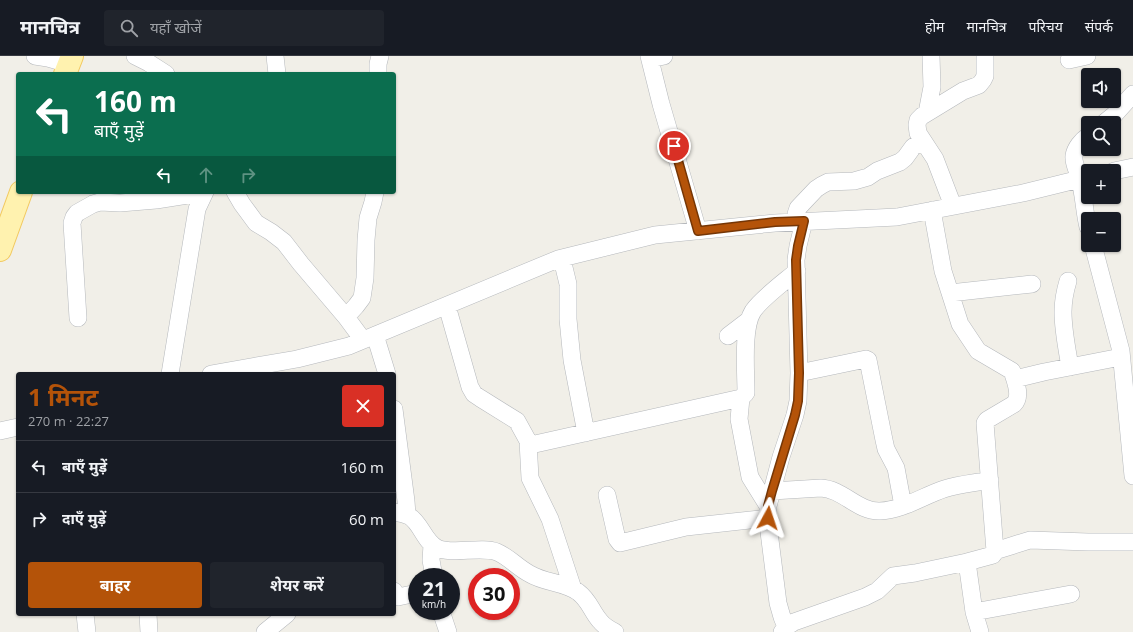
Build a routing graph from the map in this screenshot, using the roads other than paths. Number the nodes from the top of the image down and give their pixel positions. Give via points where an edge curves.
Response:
1 (35, 56) edge
2 (136, 56) edge
3 (275, 56) edge
4 (380, 56) edge
5 (931, 56) edge
6 (985, 56) edge
7 (1087, 56) edge
8 (654, 57) edge
9 (1069, 60) dead end
10 (69, 65) edge
11 (163, 72) edge
12 (277, 72) edge
13 (378, 72) edge
14 (1133, 94) edge
15 (927, 113) junction
16 (1113, 116) edge
17 (922, 141) junction
18 (1081, 143) edge
19 (1133, 167) edge
20 (1121, 170) edge
21 (1081, 174) edge
22 (1081, 179) edge
23 (20, 194) edge
24 (187, 194) edge
25 (204, 194) edge
26 (236, 194) edge
27 (375, 194) edge
28 (953, 206) junction
29 (932, 210) junction
30 (800, 221) junction
31 (698, 231) junction
32 (0, 250) edge
33 (1095, 252) edge
34 (562, 259) junction
35 (796, 271) junction
36 (1068, 281) dead end
37 (1032, 284) dead end
38 (950, 293) junction
39 (447, 306) junction
40 (351, 311) junction
41 (78, 318) dead end
42 (749, 320) junction
43 (728, 336) dead end
44 (369, 338) junction
45 (1121, 357) junction
46 (1070, 367) junction
47 (170, 372) edge
48 (229, 372) edge
49 (386, 372) edge
50 (799, 373) junction
51 (1015, 379) junction
52 (741, 398) junction
53 (396, 424) edge
54 (16, 427) edge
55 (0, 431) edge
56 (586, 433) junction
57 (528, 442) junction
58 (1133, 474) edge
59 (990, 480) junction
60 (607, 495) dead end
61 (769, 505) junction
62 (903, 506) junction
63 (401, 514) edge
64 (1133, 542) edge
65 (432, 545) junction
66 (995, 551) junction
67 (967, 562) junction
68 (432, 568) edge
69 (573, 589) junction
70 (1071, 594) dead end
71 (408, 595) edge
72 (396, 596) edge
73 (974, 612) junction
74 (148, 616) edge
75 (285, 616) edge
76 (444, 620) edge
77 (784, 630) edge
78 (150, 632) edge
79 (265, 632) edge
80 (448, 632) edge
81 (615, 632) edge
82 (980, 632) edge

1 - 10 street
2 - 11 street
3 - 12 street
4 - 13 street
5 - 15 street via 932,87
6 - 15 street via 985,76 979,85 963,91
7 - 9 street
8 - 31 street via 661,104
14 - 16 street
15 - 17 street via 918,120 917,125
17 - 28 street via 935,159
17 - 30 street via 900,162 868,177 822,185 798,208 796,214
18 - 21 street via 1074,157 1074,163
19 - 20 street
22 - 28 street
23 - 32 main road
24 - 41 street via 156,200 100,202 77,213 72,223
25 - 47 street via 197,209
26 - 40 street via 256,223 284,242 301,264
27 - 40 street via 368,218 362,298
28 - 29 street
29 - 30 street via 896,217
29 - 38 street via 943,271
30 - 31 street
30 - 35 street
31 - 34 street via 655,235
33 - 45 street
34 - 39 street
34 - 56 street via 568,284 572,360
35 - 42 street via 754,310
35 - 50 street
36 - 46 street via 1062,310
37 - 38 street
38 - 51 street via 960,324 978,351 1012,371
39 - 44 street
39 - 57 street via 474,394 517,421
40 - 44 street
42 - 43 street
42 - 52 street via 746,338 746,393
44 - 48 street via 349,346 297,359
44 - 49 street
45 - 46 street
45 - 58 street
46 - 51 street
50 - 61 street via 795,415
50 - 62 street via 868,360 886,449 896,468
51 - 59 street via 1017,402 984,423
52 - 56 street
52 - 61 street via 739,419 750,477
53 - 63 street via 406,501
54 - 55 street
56 - 57 street via 535,444
57 - 69 street via 530,478 550,519
59 - 62 street via 945,489
59 - 66 street
60 - 61 street via 620,543
61 - 62 street via 828,488 870,510 880,511
61 - 77 street via 768,524
63 - 65 street via 415,521
64 - 66 street via 1030,540
65 - 68 street
65 - 69 street via 447,550 492,550 530,575
66 - 67 street via 993,555
67 - 73 street
67 - 77 street via 893,576 877,592 794,622
69 - 81 street via 587,600 600,622
70 - 73 street
71 - 72 street
73 - 82 street
74 - 78 street
75 - 79 street
76 - 80 street

